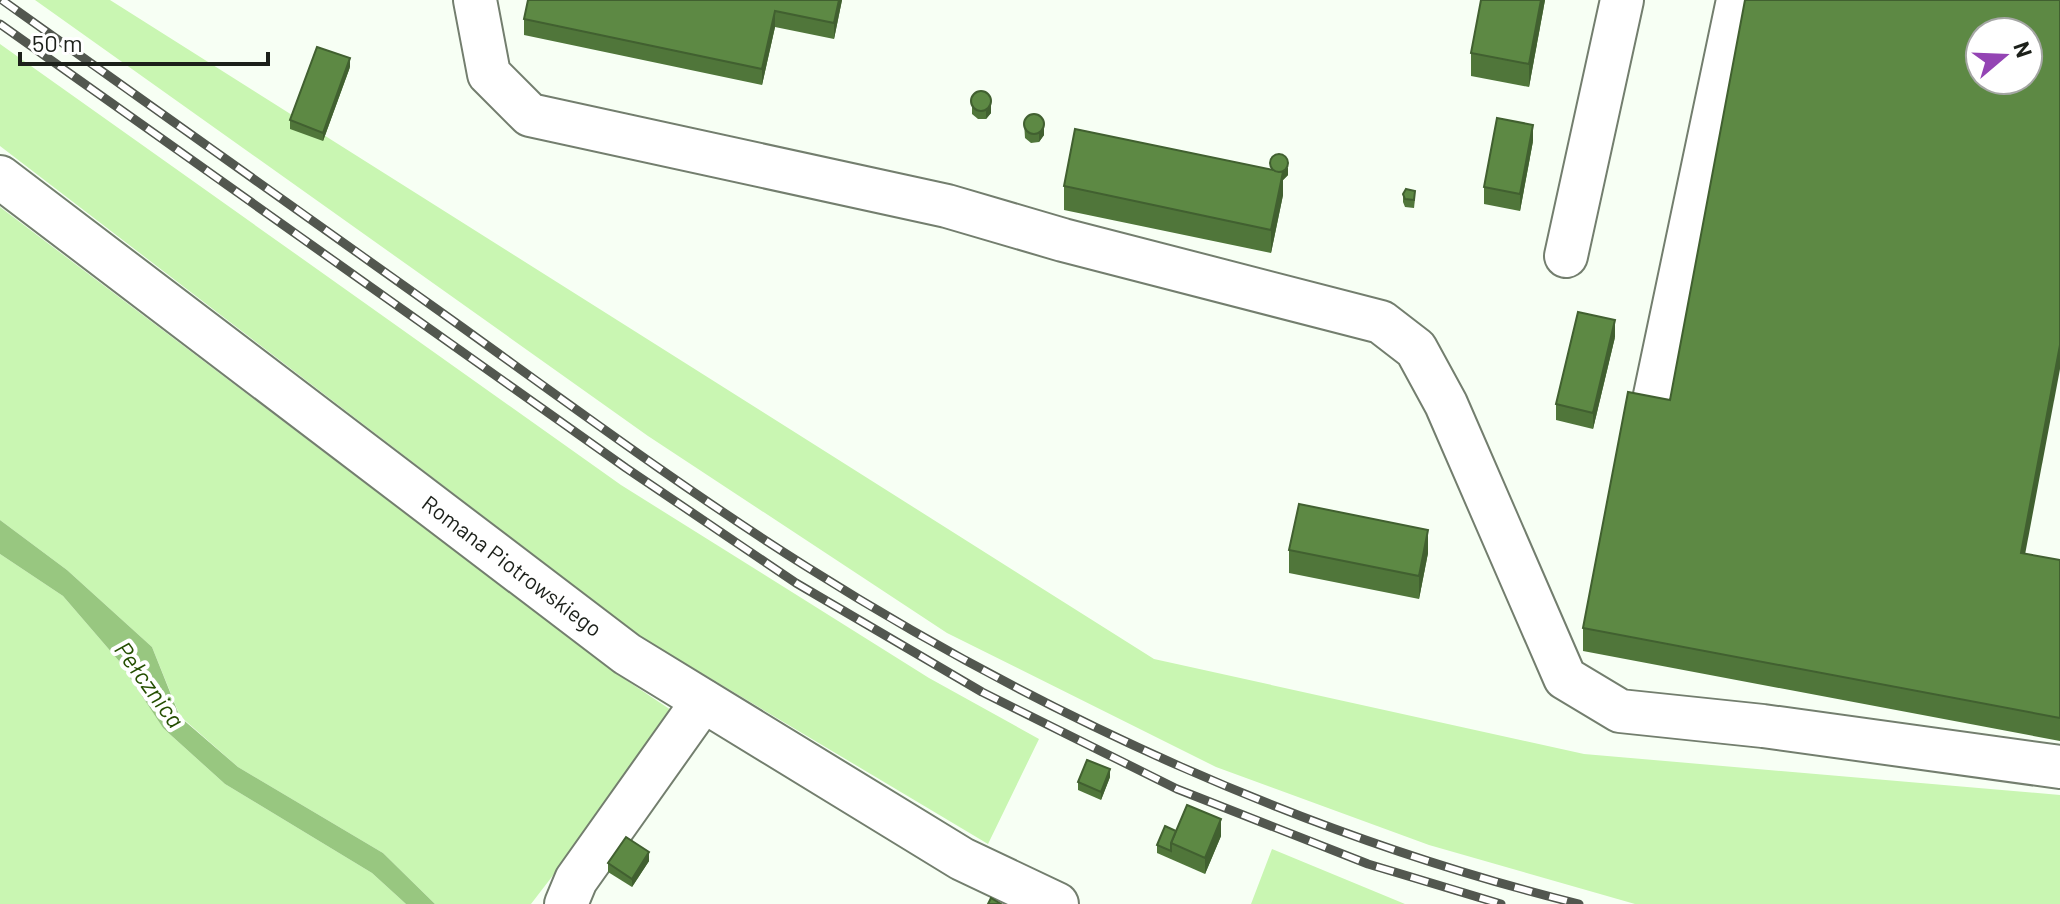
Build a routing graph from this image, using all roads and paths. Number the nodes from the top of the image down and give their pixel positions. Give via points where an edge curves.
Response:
1 (475, 0) edge
2 (1622, 0) edge
3 (1738, 0) edge
4 (0, 177) edge
5 (1566, 256) dead end
6 (1654, 400) edge
7 (703, 701) junction
8 (2060, 767) edge
9 (566, 904) edge
10 (1057, 904) edge

1 - 8 street via 489,74 530,115 947,206 1381,322 1416,349 1446,404 1565,678 1620,711
2 - 5 street
3 - 6 street
4 - 7 street, Romana Piotrowskiego via 627,654
7 - 9 street via 576,880
7 - 10 street, Romana Piotrowskiego via 962,859

